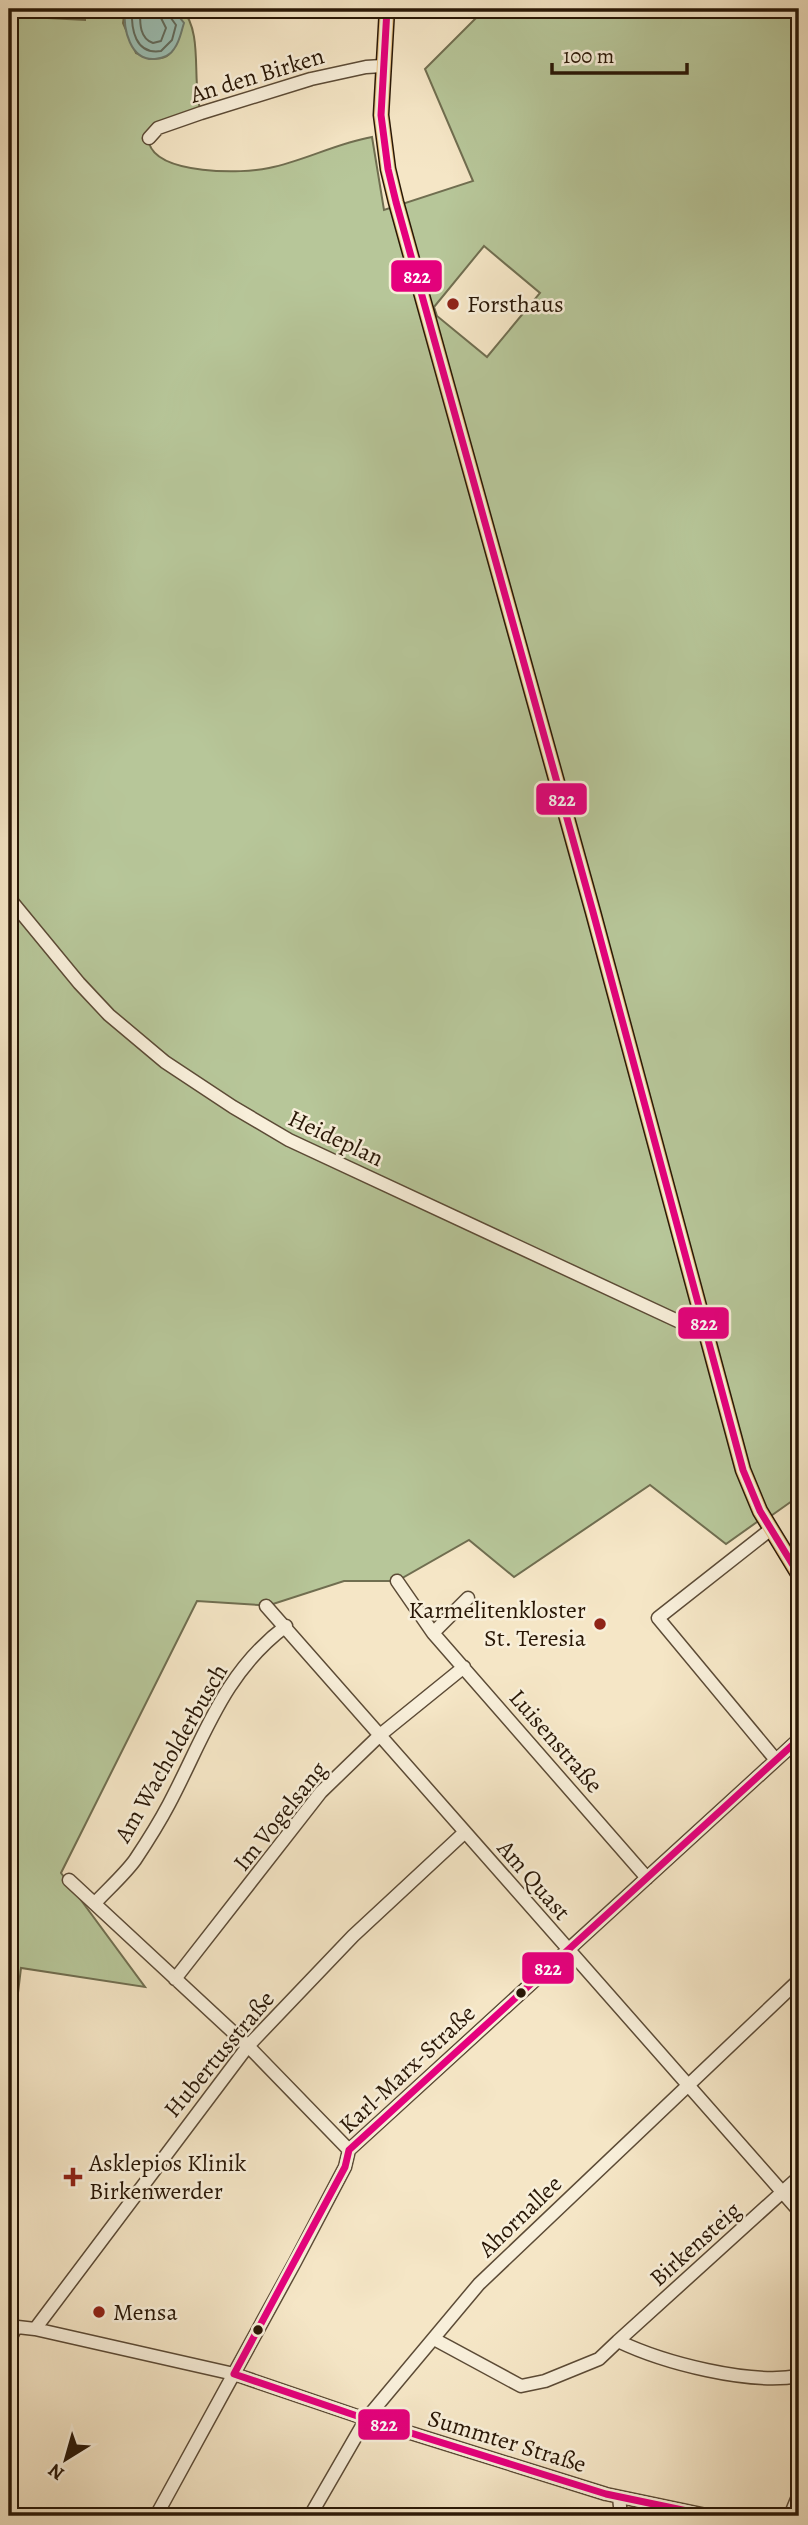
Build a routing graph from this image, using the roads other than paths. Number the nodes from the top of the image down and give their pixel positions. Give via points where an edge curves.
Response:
1 (387, 9) edge
2 (382, 66) junction
3 (149, 138) dead end
4 (9, 898) edge
5 (705, 1327) junction
6 (771, 1529) junction
7 (799, 1574) edge
8 (397, 1581) dead end
9 (468, 1598) dead end
10 (267, 1606) dead end
11 (286, 1626) junction
12 (433, 1633) junction
13 (464, 1667) junction
14 (380, 1735) junction
15 (799, 1739) edge
16 (776, 1760) junction
17 (465, 1832) junction
18 (648, 1878) junction
19 (69, 1880) dead end
20 (95, 1903) junction
21 (567, 1950) junction
22 (175, 1979) junction
23 (799, 1980) edge
24 (248, 2046) junction
25 (687, 2086) junction
26 (349, 2150) junction
27 (799, 2177) edge
28 (782, 2193) junction
29 (799, 2211) edge
30 (12, 2327) edge
31 (34, 2329) junction
32 (434, 2339) junction
33 (9, 2341) edge
34 (618, 2341) junction
35 (234, 2374) junction
36 (799, 2376) edge
37 (366, 2419) junction
38 (799, 2494) edge
39 (619, 2497) junction
40 (156, 2516) edge
41 (310, 2516) edge
42 (621, 2516) edge
43 (711, 2516) edge
44 (790, 2516) edge

1 - 2 main road
2 - 3 street, An den Birken via 311,79 158,128
2 - 5 main road via 381,116 388,169
4 - 5 street, Heideplan via 79,983 136,1040 252,1119 680,1322
5 - 6 main road via 743,1470
6 - 7 main road
6 - 16 street via 658,1618
8 - 12 street, Luisenstraße
9 - 12 street
10 - 11 street, Am Quast
11 - 14 street, Am Quast
11 - 20 street, Am Wacholderbusch via 262,1644 234,1680 205,1726 169,1805 134,1861
12 - 13 street, Luisenstraße
13 - 14 street, Im Vogelsang
13 - 18 street, Luisenstraße
14 - 17 street, Am Quast
14 - 22 street, Im Vogelsang via 321,1792
15 - 16 street, Karl-Marx-Straße
16 - 18 street, Karl-Marx-Straße
17 - 21 street, Am Quast
17 - 24 street, Hubertusstraße via 353,1936
18 - 21 street, Karl-Marx-Straße
19 - 20 street
20 - 22 street
21 - 25 street, Am Quast
21 - 26 street, Karl-Marx-Straße
22 - 24 street
23 - 25 street, Ahornallee
24 - 26 street
24 - 31 street, Hubertusstraße
25 - 28 street, Am Quast
25 - 32 street, Ahornallee via 479,2284
26 - 35 street, Karl-Marx-Straße via 345,2167
27 - 28 street, Birkensteig
28 - 29 street, Am Quast
28 - 34 street, Birkensteig
30 - 31 street, Summter Straße
30 - 33 street
31 - 35 street, Summter Straße
32 - 34 street, Birkensteig via 521,2386 598,2360
32 - 37 street, Ahornallee
34 - 36 street via 683,2364 748,2377
35 - 37 street, Summter Straße
35 - 40 street, Karl-Marx-Straße
37 - 39 street, Summter Straße
37 - 41 street, Ahornallee
38 - 44 street
39 - 42 street
39 - 43 street, Summter Straße

